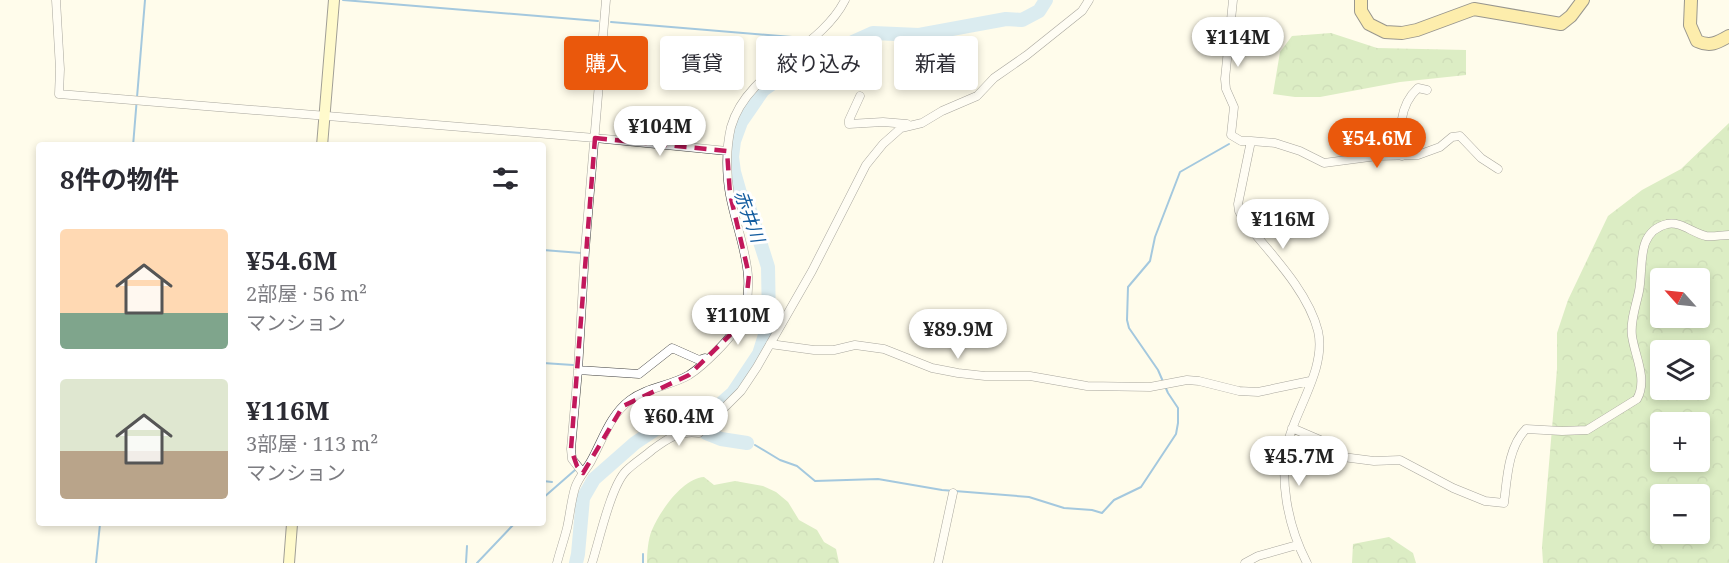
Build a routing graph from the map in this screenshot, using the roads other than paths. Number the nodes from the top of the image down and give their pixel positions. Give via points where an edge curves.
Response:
1 (56, 0) edge
2 (334, 0) edge
3 (606, 0) edge
4 (845, 0) edge
5 (1089, 0) edge
6 (1233, 0) edge
7 (1361, 0) edge
8 (1582, 0) edge
9 (1691, 0) edge
10 (1729, 36) edge
11 (1427, 90) dead end
12 (860, 96) dead end
13 (324, 115) junction
14 (912, 124) junction
15 (596, 138) junction
16 (1251, 141) junction
17 (322, 142) edge
18 (727, 151) junction
19 (1402, 156) junction
20 (1498, 169) dead end
21 (1729, 234) edge
22 (770, 344) junction
23 (712, 355) junction
24 (578, 370) junction
25 (1310, 381) junction
26 (1292, 428) junction
27 (583, 473) junction
28 (953, 493) dead end
29 (292, 526) edge
30 (1297, 545) junction
31 (289, 563) edge
32 (557, 563) edge
33 (592, 563) edge
34 (938, 563) edge
35 (1245, 563) edge
36 (1307, 563) edge

1 - 13 street via 59,94
2 - 13 street
3 - 15 street
4 - 18 street via 808,43 751,92 732,126
5 - 14 street via 1082,11 994,78 977,96 916,126
6 - 16 street via 1225,79 1234,107 1231,135
7 - 8 main road via 1361,11 1369,24 1385,32 1402,33 1474,9 1561,24
9 - 10 main road via 1690,25 1697,41 1715,44
11 - 19 street via 1418,88 1403,109
12 - 14 street via 849,124
13 - 15 street
13 - 17 street
14 - 22 street via 883,144 866,165
15 - 18 street
15 - 24 street
16 - 19 street via 1275,143 1324,163
16 - 25 street via 1239,211 1301,292 1317,329 1317,367
18 - 23 street via 730,194 749,285 738,326
19 - 20 street via 1440,147 1460,136
21 - 26 street via 1707,236 1669,223 1649,235 1642,248 1640,287 1632,318 1642,379 1637,399 1587,430 1526,429 1519,436 1511,459 1504,503 1485,501 1453,488 1400,460 1335,456 1320,440
22 - 25 street via 814,350 855,345 884,349 932,368 985,376 1030,376 1087,386 1138,387 1187,380 1258,392
22 - 33 street via 741,391 699,433 674,435 626,471
23 - 24 street via 699,360 672,348 639,374
23 - 27 street via 689,375 623,406
24 - 27 street via 571,449 572,459
25 - 26 street
26 - 30 street via 1285,466
27 - 32 street via 576,486
28 - 34 street
29 - 31 street
30 - 35 street
30 - 36 street

